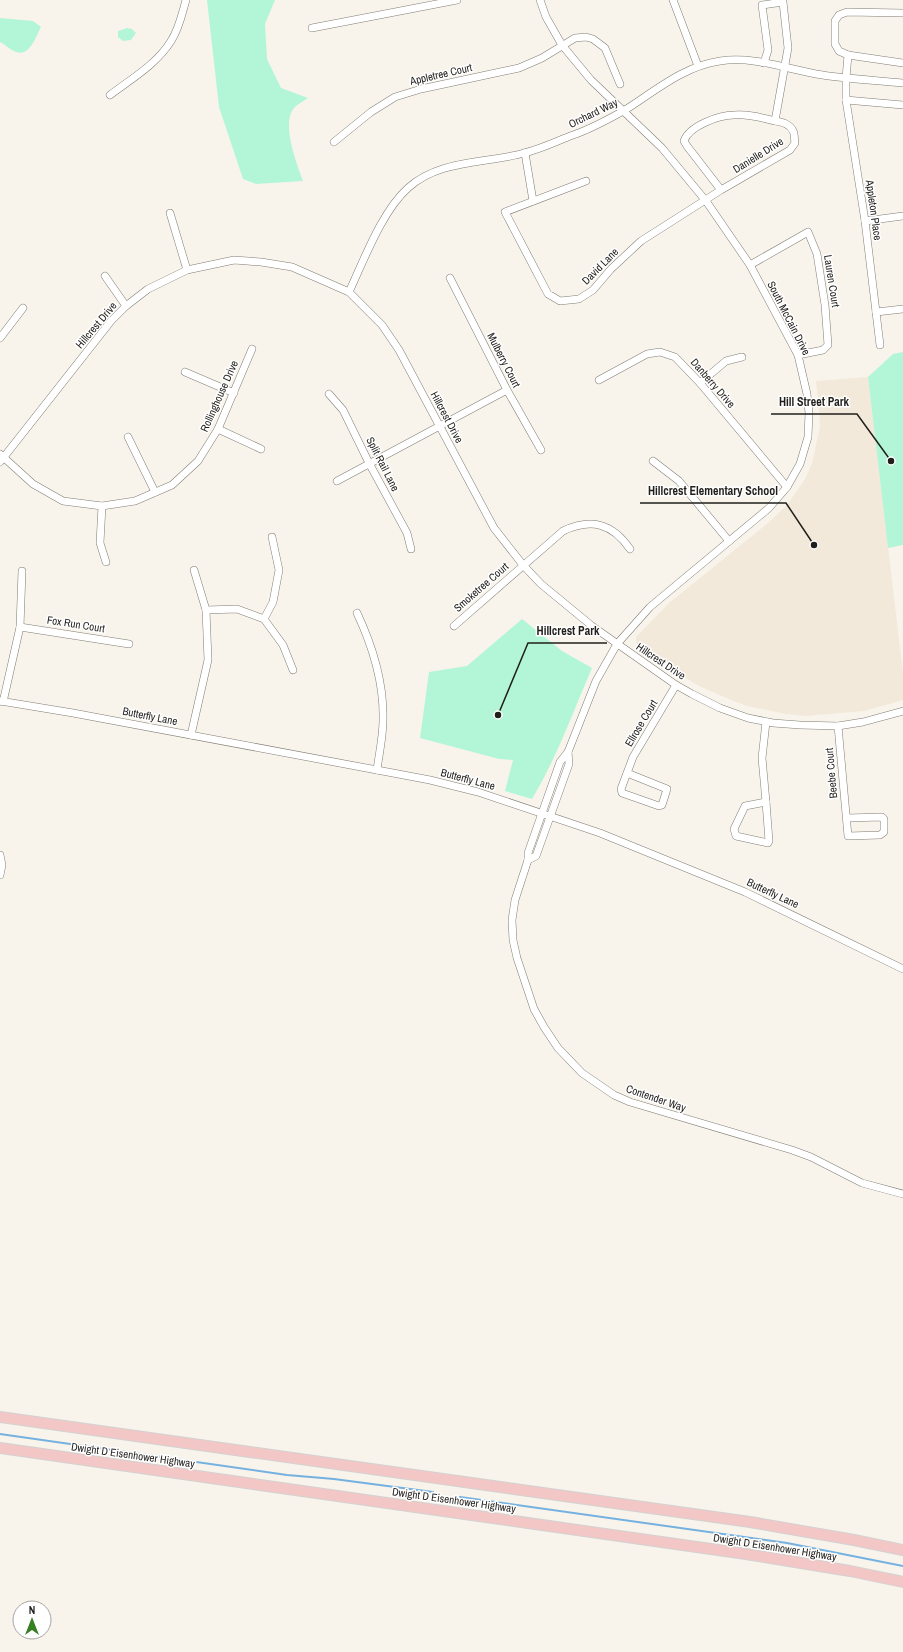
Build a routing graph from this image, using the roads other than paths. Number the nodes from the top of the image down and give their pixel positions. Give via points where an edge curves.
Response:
1 (186, 0) edge
2 (457, 0) edge
3 (540, 0) edge
4 (673, 0) edge
5 (903, 13) edge
6 (312, 28) dead end
7 (562, 45) junction
8 (848, 55) junction
9 (764, 63) junction
10 (903, 63) edge
11 (698, 66) junction
12 (785, 67) junction
13 (846, 78) junction
14 (903, 83) edge
15 (620, 84) dead end
16 (110, 95) dead end
17 (846, 100) junction
18 (903, 105) edge
19 (624, 110) junction
20 (775, 121) junction
21 (334, 142) dead end
22 (525, 153) junction
23 (586, 181) dead end
24 (721, 190) junction
25 (533, 201) junction
26 (706, 201) junction
27 (170, 213) dead end
28 (903, 216) edge
29 (865, 221) junction
30 (750, 265) junction
31 (187, 270) junction
32 (105, 276) dead end
33 (450, 278) dead end
34 (349, 292) junction
35 (126, 306) junction
36 (23, 308) dead end
37 (903, 308) edge
38 (876, 312) junction
39 (0, 338) edge
40 (880, 345) dead end
41 (252, 349) dead end
42 (798, 355) junction
43 (742, 357) dead end
44 (185, 372) dead end
45 (599, 380) dead end
46 (700, 383) junction
47 (507, 390) junction
48 (234, 393) junction
49 (329, 394) dead end
50 (439, 426) junction
51 (218, 429) junction
52 (128, 437) dead end
53 (261, 449) dead end
54 (541, 450) dead end
55 (1, 458) edge
56 (653, 461) dead end
57 (369, 463) junction
58 (337, 480) dead end
59 (787, 487) junction
60 (155, 492) junction
61 (102, 506) junction
62 (272, 538) dead end
63 (729, 541) junction
64 (411, 548) dead end
65 (630, 548) dead end
66 (106, 562) dead end
67 (523, 565) junction
68 (194, 570) dead end
69 (22, 571) dead end
70 (206, 610) junction
71 (357, 613) dead end
72 (264, 618) junction
73 (454, 626) dead end
74 (20, 627) junction
75 (129, 644) dead end
76 (617, 644) junction
77 (293, 670) dead end
78 (676, 685) junction
79 (2, 702) edge
80 (903, 711) edge
81 (766, 722) junction
82 (838, 726) junction
83 (191, 735) junction
84 (568, 752) junction
85 (377, 770) junction
86 (627, 773) junction
87 (766, 802) junction
88 (542, 813) junction
89 (551, 816) junction
90 (847, 818) junction
91 (0, 855) edge
92 (528, 860) junction
93 (0, 875) edge
94 (903, 969) edge
95 (903, 1194) edge
96 (0, 1417) edge
97 (0, 1448) edge
98 (903, 1550) edge
99 (903, 1582) edge

1 - 16 street via 174,35 162,53
2 - 6 street
3 - 7 street, South McCain Drive via 546,17
4 - 11 street
5 - 8 street via 847,12 839,15 835,21 835,44 839,51
7 - 15 street, Appletree Court via 575,38 586,37 600,43 605,48
7 - 19 street, South McCain Drive via 591,80
7 - 21 street, Appletree Court via 542,58 519,68 395,97 370,112
8 - 10 street
8 - 13 street, Appleton Place
9 - 11 street, Orchard Way via 740,60
9 - 12 street, Orchard Way
9 - 12 street, Danielle Drive via 768,50 762,5 783,2 788,48
11 - 19 street, Orchard Way
12 - 13 street, Orchard Way
12 - 20 street, Danielle Drive
13 - 14 street, Orchard Way
13 - 17 street, Appleton Place
17 - 18 street
17 - 29 street, Appleton Place
19 - 22 street, Orchard Way via 575,135
19 - 26 street, South McCain Drive via 662,148
20 - 24 street, Danielle Drive via 786,123 793,130 795,143 790,150
20 - 24 street, Danielle Drive via 752,116 720,117 686,134 684,141 687,146
22 - 25 street
22 - 34 street, Orchard Way via 456,164 434,171 407,188 381,226
23 - 25 street, David Lane
24 - 26 street, Danielle Drive
25 - 26 street, David Lane via 504,212 548,294 560,301 579,298 593,290 611,269 642,241
26 - 30 street, South McCain Drive
27 - 31 street
28 - 29 street
29 - 38 street, Appleton Place
30 - 42 street, South McCain Drive
30 - 42 street, Lauren Court via 808,232 817,254 828,345 823,350
31 - 34 street, Hillcrest Drive via 234,260 262,262 292,267
31 - 35 street, Hillcrest Drive via 148,289
32 - 35 street
33 - 47 street, Mulberry Court
34 - 50 street, Hillcrest Drive via 382,325 399,350
35 - 55 street, Hillcrest Drive via 111,321
36 - 39 street
37 - 38 street
38 - 40 street, Appleton Place
41 - 48 street, Rollinghouse Drive
42 - 59 street, South McCain Drive via 807,394 808,431 800,464
43 - 46 street via 726,361
44 - 48 street
45 - 46 street, Danberry Drive via 647,354 660,352 675,357
46 - 59 street, Danberry Drive
47 - 50 street
47 - 54 street, Mulberry Court
48 - 51 street, Rollinghouse Drive
49 - 57 street, Split Rail Lane via 344,410
50 - 57 street
50 - 67 street, Hillcrest Drive via 494,528
51 - 53 street
51 - 60 street, Rollinghouse Drive via 198,461 172,485
52 - 60 street
55 - 61 street, Rollinghouse Drive via 34,484 63,500
56 - 63 street via 679,481
57 - 58 street
57 - 64 street, Split Rail Lane via 407,533
59 - 63 street, South McCain Drive via 769,508
60 - 61 street, Rollinghouse Drive via 135,501
61 - 66 street via 100,544
62 - 72 street via 279,570 273,602
63 - 76 street, South McCain Drive via 650,607
65 - 67 street, Smoketree Court via 611,529 585,523 563,531
67 - 73 street, Smoketree Court
67 - 76 street, Hillcrest Drive via 572,611
68 - 70 street
69 - 74 street
70 - 72 street via 237,609
70 - 83 street via 208,660
71 - 85 street via 379,673 384,721
72 - 77 street via 283,645
74 - 75 street, Fox Run Court
74 - 79 street
76 - 78 street, Hillcrest Drive
76 - 84 street, South McCain Drive via 596,681
78 - 81 street, Hillcrest Drive via 720,708
78 - 86 street, Ellrose Court via 633,757
79 - 83 street, Butterfly Lane
80 - 82 street, Hillcrest Drive
81 - 82 street, Hillcrest Drive
81 - 87 street via 762,758
82 - 90 street, Beebe Court
83 - 85 street, Butterfly Lane
84 - 88 street, South McCain Drive via 560,762
84 - 89 street, South McCain Drive via 569,764
85 - 88 street, Butterfly Lane via 478,792
86 - 86 street, Ellrose Court via 622,793 662,805 667,789
87 - 87 street via 745,806 734,829 736,836 768,843
88 - 89 street, Butterfly Lane
88 - 92 street, Contender Way
89 - 92 street, Contender Way via 536,856
89 - 94 street, Butterfly Lane via 600,833 745,892
90 - 90 street, Beebe Court via 882,817 884,832 880,835 848,836
91 - 93 street
92 - 95 street, Contender Way via 515,900 512,920 517,958 534,1009 544,1027 558,1048 582,1073 604,1089 630,1102 792,1150 862,1183
96 - 98 highway, Dwight D Eisenhower Highway via 750,1522
97 - 99 highway, Dwight D Eisenhower Highway via 746,1554

